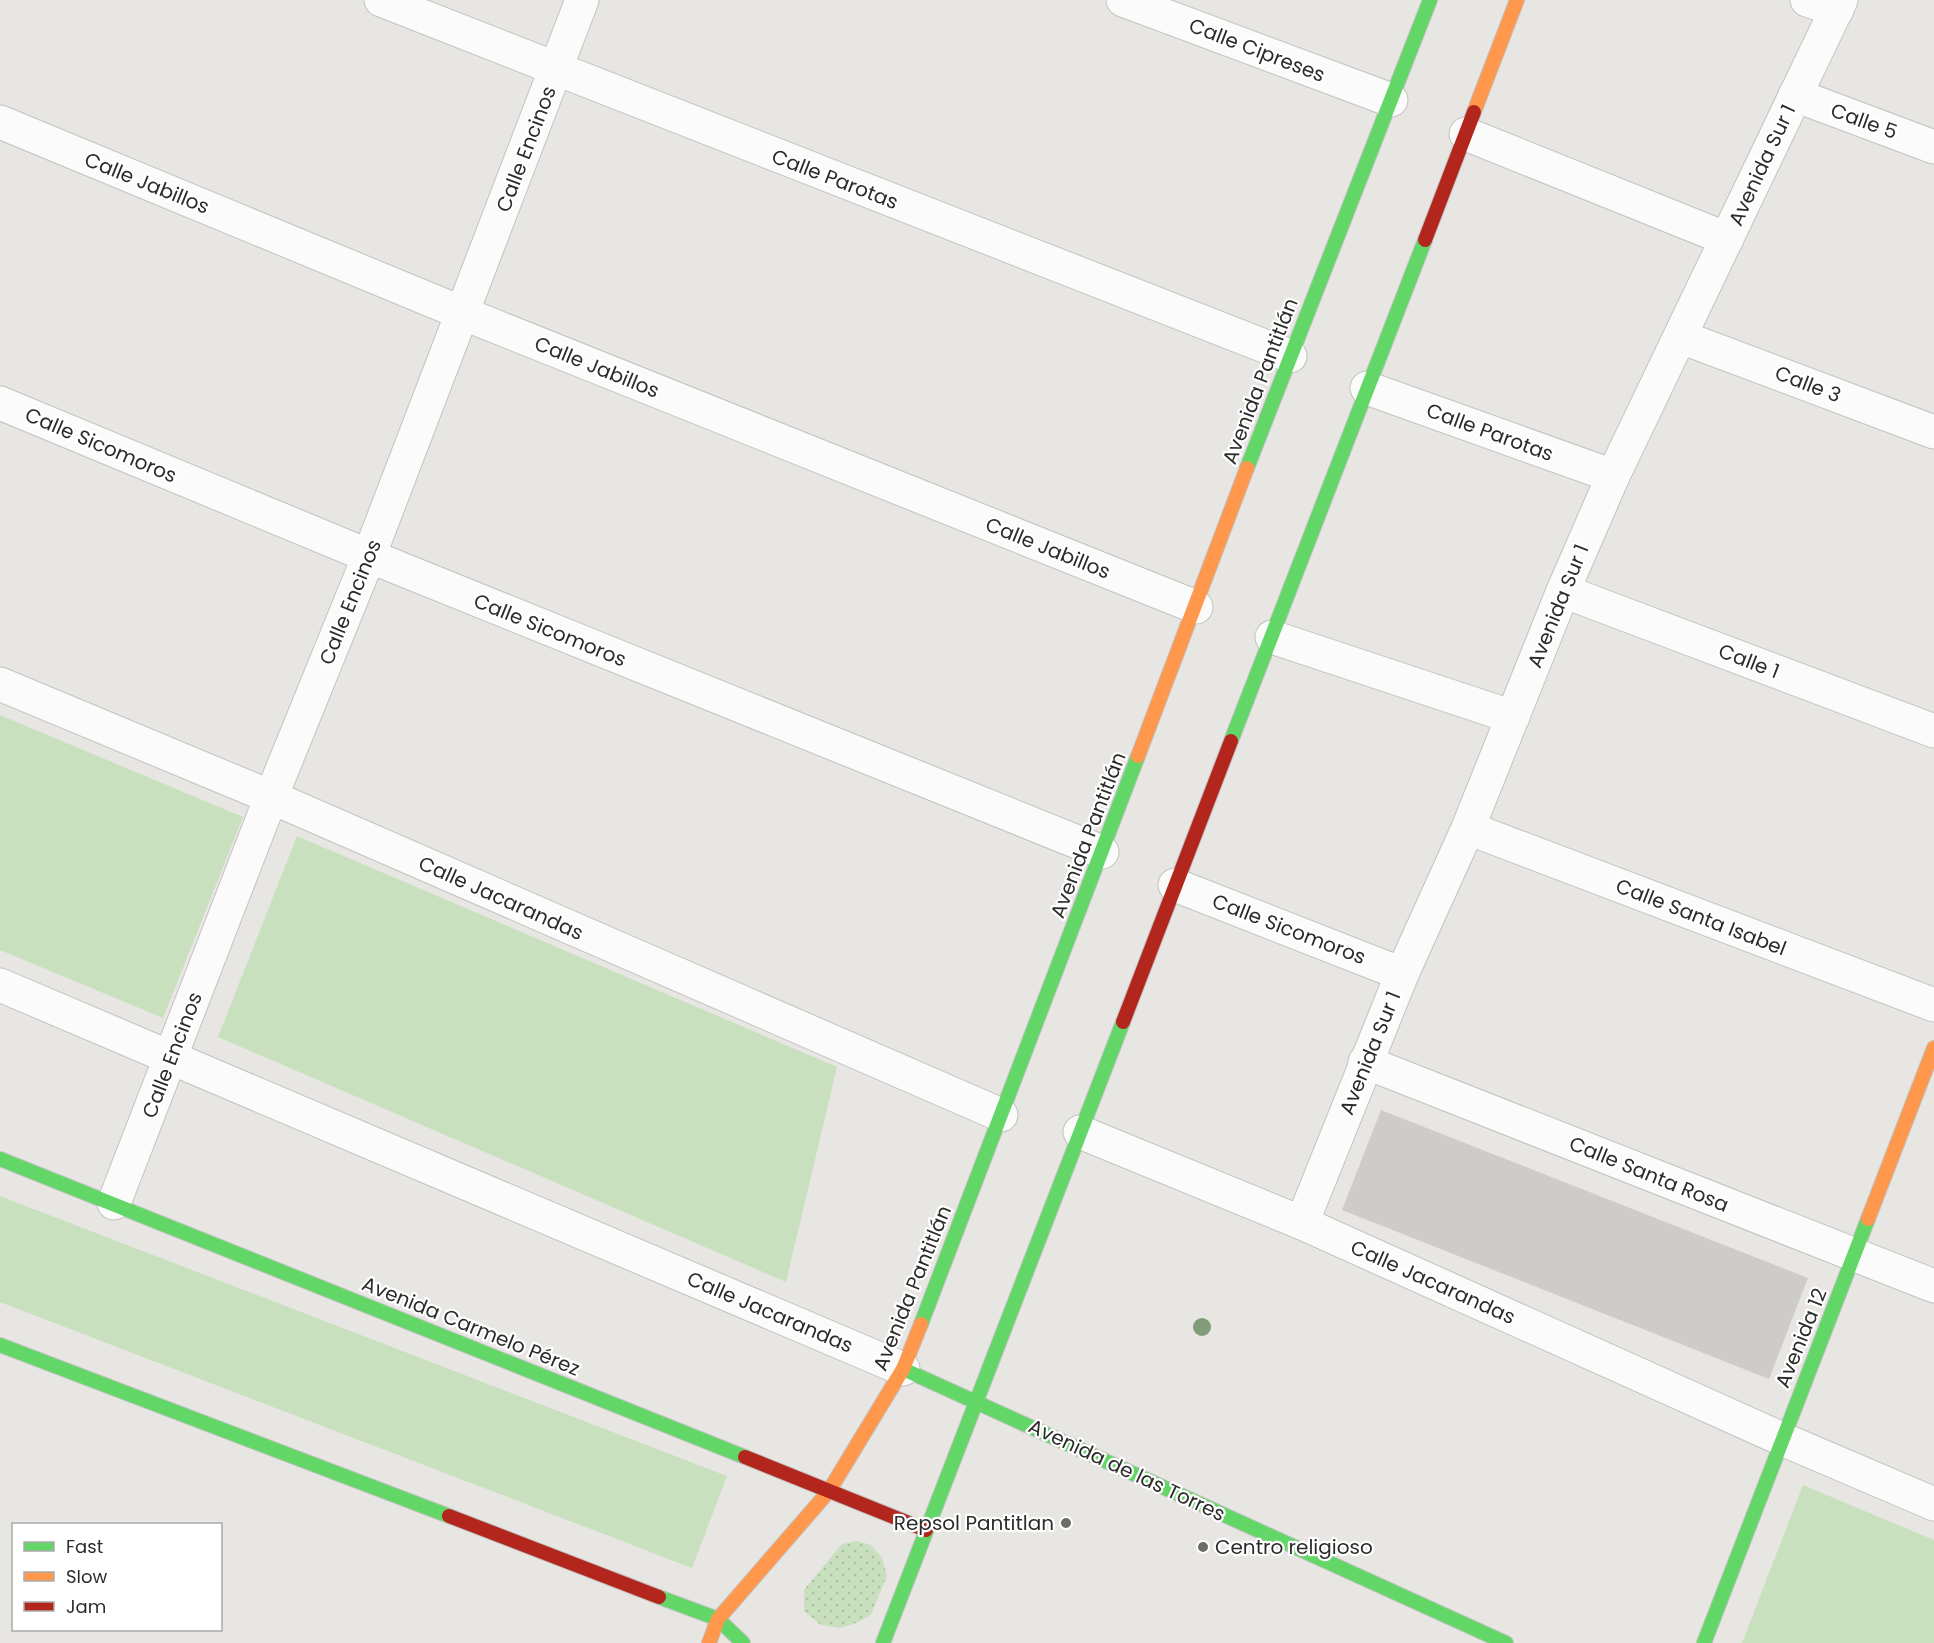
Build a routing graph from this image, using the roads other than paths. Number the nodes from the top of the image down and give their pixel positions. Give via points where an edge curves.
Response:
1 (381, 0) edge
2 (582, 0) edge
3 (1123, 0) edge
4 (1430, 0) edge
5 (1517, 0) edge
6 (1828, 3) edge
7 (556, 70) junction
8 (1795, 95) junction
9 (1391, 100) junction
10 (0, 122) edge
11 (1466, 134) junction
12 (1934, 147) edge
13 (1727, 238) junction
14 (462, 313) junction
15 (1681, 337) junction
16 (1290, 356) junction
17 (1367, 388) junction
18 (0, 403) edge
19 (1934, 432) edge
20 (1613, 476) junction
21 (369, 556) junction
22 (1563, 591) junction
23 (1196, 607) junction
24 (1272, 638) junction
25 (0, 684) edge
26 (1513, 717) junction
27 (1934, 731) edge
28 (271, 797) junction
29 (1468, 828) junction
30 (1102, 852) junction
31 (1176, 885) junction
32 (1402, 974) junction
33 (0, 985) edge
34 (1934, 1005) edge
35 (1934, 1048) edge
36 (171, 1058) junction
37 (1365, 1062) junction
38 (1001, 1115) junction
39 (1080, 1132) junction
40 (0, 1159) edge
41 (114, 1203) junction
42 (1302, 1223) junction
43 (1855, 1255) junction
44 (1934, 1286) edge
45 (0, 1345) edge
46 (903, 1369) junction
47 (976, 1401) junction
48 (1782, 1439) junction
49 (829, 1491) junction
50 (1934, 1504) edge
51 (926, 1530) junction
52 (718, 1619) junction
53 (709, 1643) edge
54 (743, 1643) edge
55 (883, 1643) edge
56 (1506, 1643) edge
57 (1704, 1643) edge

1 - 7 street, Calle Parotas
2 - 7 street, Calle Encinos
3 - 9 street, Calle Cipreses
4 - 9 main road, Avenida Pantitlán
5 - 11 main road
6 - 8 street, Avenida Sur 1
7 - 14 street, Calle Encinos
7 - 16 street, Calle Parotas
8 - 12 street, Calle 5
8 - 13 street, Avenida Sur 1
9 - 16 main road, Avenida Pantitlán
10 - 14 street, Calle Jabillos
11 - 13 street
11 - 17 main road
13 - 15 street, Avenida Sur 1
14 - 21 street, Calle Encinos
14 - 23 street, Calle Jabillos
15 - 19 street, Calle 3
15 - 20 street, Avenida Sur 1
16 - 23 main road, Avenida Pantitlán
17 - 20 street, Calle Parotas
17 - 24 main road
18 - 21 street, Calle Sicomoros
20 - 22 street, Avenida Sur 1
21 - 28 street, Calle Encinos
21 - 30 street, Calle Sicomoros
22 - 26 street, Avenida Sur 1
22 - 27 street, Calle 1
23 - 30 main road, Avenida Pantitlán
24 - 26 street
24 - 31 main road
25 - 28 street, Calle Jacarandas
26 - 29 street, Avenida Sur 1
28 - 36 street, Calle Encinos
28 - 38 street, Calle Jacarandas
29 - 32 street, Avenida Sur 1
29 - 34 street, Calle Santa Isabel
30 - 38 main road, Avenida Pantitlán
31 - 32 street, Calle Sicomoros
31 - 39 main road
32 - 37 street, Avenida Sur 1
33 - 36 street, Calle Jacarandas
35 - 43 main road, Avenida 12
36 - 41 street, Calle Encinos
36 - 46 street, Calle Jacarandas
37 - 42 street, Avenida Sur 1
37 - 43 street, Calle Santa Rosa
38 - 46 main road, Avenida Pantitlán
39 - 42 street, Calle Jacarandas
39 - 47 main road
40 - 41 main road, Avenida Carmelo Pérez
41 - 49 main road, Avenida Carmelo Pérez
42 - 48 street, Calle Jacarandas
43 - 44 street, Calle Santa Rosa
43 - 48 main road, Avenida 12
45 - 52 main road
46 - 47 main road, Calle Jacarandas
46 - 49 main road, Avenida Pantitlán
47 - 51 main road
47 - 56 main road, Avenida de las Torres
48 - 50 street
48 - 57 main road, Avenida 12
49 - 51 main road, Avenida Carmelo Pérez
49 - 52 main road, Avenida Pantitlán
51 - 55 main road
52 - 53 main road, Avenida Pantitlán
52 - 54 main road

